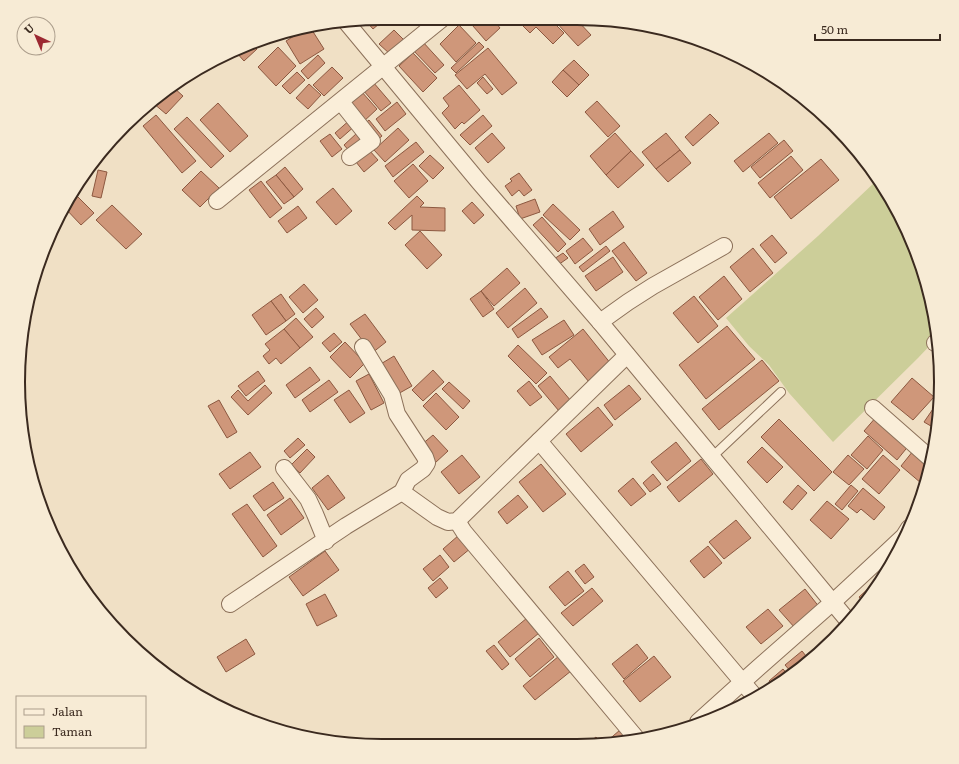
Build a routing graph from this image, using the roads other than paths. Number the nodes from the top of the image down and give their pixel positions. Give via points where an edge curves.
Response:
1 (434, 25) edge
2 (350, 27) edge
3 (383, 67) junction
4 (341, 102) junction
5 (350, 157) dead end
6 (217, 201) dead end
7 (724, 246) dead end
8 (600, 322) junction
9 (363, 347) dead end
10 (627, 355) junction
11 (781, 392) dead end
12 (873, 408) dead end
13 (539, 441) junction
14 (926, 455) edge
15 (712, 456) junction
16 (284, 468) dead end
17 (402, 492) junction
18 (457, 521) junction
19 (326, 540) junction
20 (894, 545) edge
21 (833, 602) junction
22 (230, 604) dead end
23 (845, 617) edge
24 (743, 682) junction
25 (752, 693) edge
26 (706, 715) edge
27 (633, 734) edge

1 - 3 street
2 - 3 street
3 - 4 street
3 - 8 street
4 - 5 street via 372,141
4 - 6 street
7 - 8 street via 628,302
8 - 10 street
9 - 17 street via 392,395 398,414 427,463 408,480
10 - 13 street
10 - 15 street
11 - 15 lane
12 - 14 street
13 - 18 street
13 - 24 street
15 - 21 street
16 - 19 street via 308,499
17 - 18 street via 448,522
17 - 19 street
18 - 27 street
19 - 22 street
20 - 21 street
21 - 23 street
21 - 24 street
24 - 25 street
24 - 26 street

